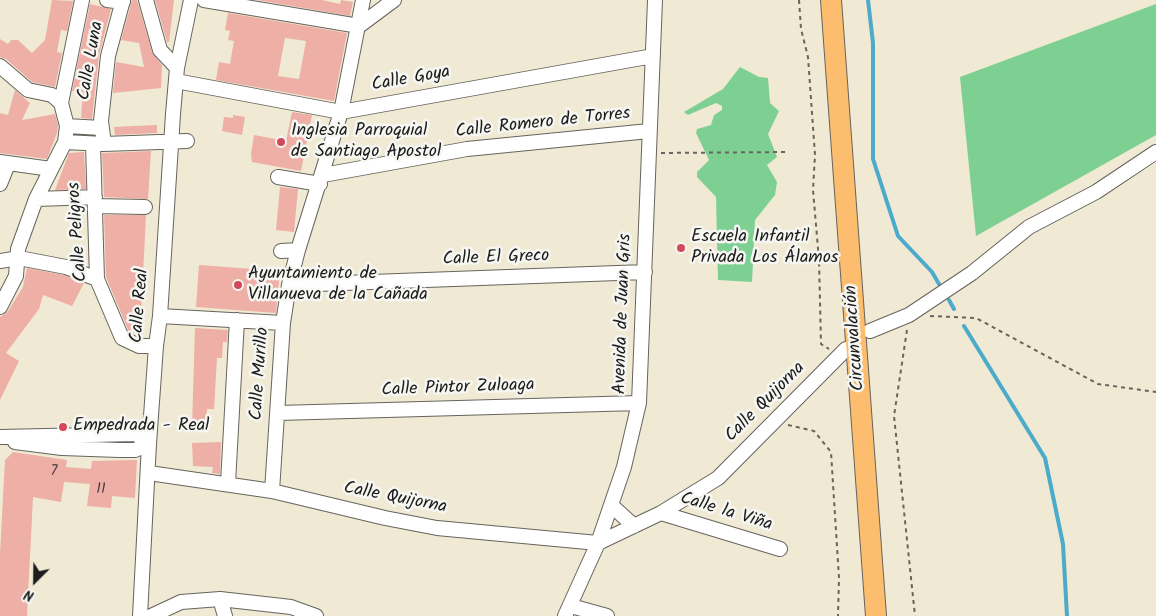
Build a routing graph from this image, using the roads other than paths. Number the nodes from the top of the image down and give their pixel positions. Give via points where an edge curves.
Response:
1 (82, 0) edge
2 (107, 0) edge
3 (146, 0) edge
4 (191, 0) edge
5 (204, 0) edge
6 (363, 0) edge
7 (394, 0) edge
8 (655, 0) edge
9 (831, 0) edge
10 (123, 1) edge
11 (358, 26) junction
12 (653, 56) junction
13 (0, 66) edge
14 (176, 75) junction
15 (61, 103) junction
16 (340, 112) junction
17 (67, 126) junction
18 (101, 128) junction
19 (649, 131) junction
20 (187, 141) dead end
21 (65, 142) junction
22 (170, 143) junction
23 (98, 144) junction
24 (1156, 152) edge
25 (4, 163) edge
26 (51, 169) junction
27 (278, 177) dead end
28 (321, 180) junction
29 (0, 184) edge
30 (36, 199) junction
31 (95, 201) junction
32 (145, 207) dead end
33 (298, 250) junction
34 (281, 251) dead end
35 (18, 258) junction
36 (0, 261) edge
37 (645, 272) junction
38 (97, 279) junction
39 (289, 285) junction
40 (0, 307) edge
41 (160, 316) junction
42 (236, 320) junction
43 (283, 323) junction
44 (870, 331) dead end
45 (156, 346) junction
46 (842, 353) road end
47 (639, 403) junction
48 (278, 413) junction
49 (0, 438) edge
50 (149, 444) junction
51 (149, 473) junction
52 (228, 483) junction
53 (272, 492) junction
54 (611, 505) junction
55 (661, 513) junction
56 (634, 526) junction
57 (598, 542) junction
58 (780, 549) dead end
59 (220, 599) junction
60 (568, 611) edge
61 (140, 616) edge
62 (150, 616) edge
63 (225, 616) edge
64 (316, 616) edge
65 (607, 616) edge
66 (876, 616) edge

1 - 15 street
2 - 10 street
3 - 14 street via 160,50
4 - 14 street, Calle Real
5 - 11 street
6 - 11 street, Calle Murillo
7 - 11 street
8 - 12 street, Avenida de Juan Gris
9 - 66 highway, Circunvalación
10 - 18 street, Calle Luna via 108,56
11 - 16 street, Calle Murillo
12 - 16 street, Calle Goya
12 - 19 street, Avenida de Juan Gris
13 - 15 street via 28,90 52,95
14 - 16 street, Calle Goya
14 - 22 street, Calle Real
15 - 17 street
16 - 28 street, Calle Murillo
17 - 18 street
17 - 21 street
18 - 23 street, Calle Luna
19 - 28 street, Calle Romero de Torres via 467,149
19 - 37 street, Avenida de Juan Gris
20 - 22 street
21 - 23 street
21 - 26 street
22 - 23 street
22 - 41 street, Calle Real
23 - 31 street, Calle Peligros
24 - 44 street via 1096,192 1029,227 972,273 909,315
25 - 26 street
25 - 29 street
26 - 30 street
27 - 28 street, Calle Romero de Torres
28 - 33 street, Calle Murillo
30 - 31 street
30 - 35 street via 18,249
31 - 32 street
31 - 38 street, Calle Peligros
33 - 34 street
33 - 39 street, Calle Murillo
35 - 36 street
35 - 38 street via 66,267
35 - 40 street via 12,287
37 - 39 street, Calle El Greco
37 - 47 street, Avenida de Juan Gris
38 - 45 street, Calle Peligros via 122,338 139,346
39 - 43 street, Calle Murillo
41 - 42 street
41 - 45 street, Calle Real
42 - 43 street
42 - 52 street
43 - 48 street, Calle Murillo
45 - 50 street, Calle Real
46 - 55 street, Calle Quijorna via 718,478
47 - 48 street, Calle Pintor Zuloaga
47 - 54 street, Avenida de Juan Gris
48 - 53 street, Calle Murillo
49 - 50 street via 25,444 87,449 135,450
50 - 51 street, Calle Real
51 - 52 street, Calle Quijorna
51 - 61 street, Calle Real
52 - 53 street, Calle Quijorna
53 - 57 street, Calle Quijorna via 437,528
54 - 56 street
54 - 57 street, Avenida de Juan Gris
55 - 56 street, Calle Quijorna
55 - 58 street, Calle la Viña
56 - 57 street, Calle Quijorna
57 - 60 street, Avenida de Juan Gris
59 - 62 street via 182,602
59 - 63 street
59 - 64 street via 291,607
60 - 65 street

